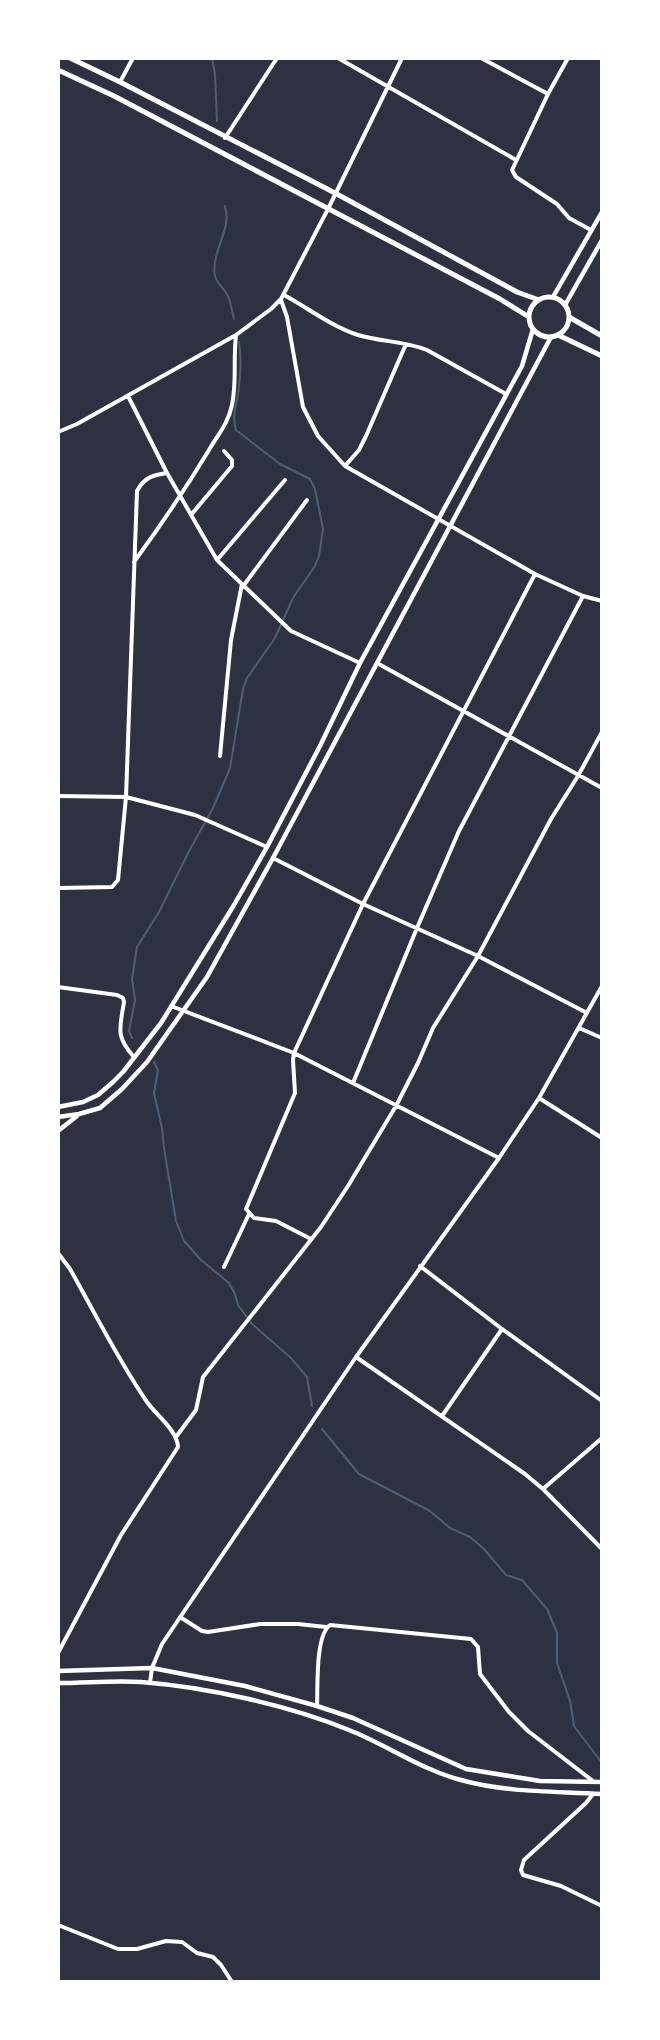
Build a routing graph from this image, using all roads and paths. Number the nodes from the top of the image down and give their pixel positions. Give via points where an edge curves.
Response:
1 (70, 58) edge
2 (133, 58) edge
3 (277, 58) edge
4 (338, 58) edge
5 (402, 58) edge
6 (481, 58) edge
7 (568, 58) edge
8 (58, 70) edge
9 (120, 82) junction
10 (387, 87) junction
11 (548, 94) junction
12 (225, 138) junction
13 (516, 160) junction
14 (335, 193) junction
15 (328, 209) junction
16 (602, 212) edge
17 (591, 230) junction
18 (602, 240) edge
19 (282, 297) junction
20 (553, 297) junction
21 (539, 300) junction
22 (565, 305) junction
23 (529, 317) junction
24 (570, 317) junction
25 (533, 329) junction
26 (236, 335) junction
27 (558, 335) junction
28 (602, 336) edge
29 (551, 337) junction
30 (406, 344) junction
31 (602, 356) edge
32 (506, 394) junction
33 (128, 396) junction
34 (58, 432) edge
35 (224, 451) dead end
36 (345, 466) junction
37 (166, 473) junction
38 (285, 480) dead end
39 (181, 496) junction
40 (307, 500) dead end
41 (191, 515) junction
42 (439, 520) junction
43 (451, 526) junction
44 (217, 560) junction
45 (134, 562) junction
46 (535, 574) junction
47 (243, 584) junction
48 (583, 596) junction
49 (602, 600) edge
50 (360, 663) junction
51 (377, 663) junction
52 (464, 712) junction
53 (602, 732) edge
54 (508, 736) junction
55 (220, 756) dead end
56 (578, 776) junction
57 (602, 788) edge
58 (58, 796) edge
59 (126, 797) junction
60 (267, 847) junction
61 (273, 858) junction
62 (58, 888) edge
63 (363, 904) junction
64 (417, 928) junction
65 (478, 956) junction
66 (58, 987) edge
67 (602, 987) edge
68 (171, 1006) junction
69 (184, 1012) junction
70 (587, 1013) junction
71 (579, 1028) junction
72 (602, 1038) edge
73 (294, 1053) junction
74 (134, 1057) junction
75 (353, 1083) junction
76 (538, 1098) junction
77 (396, 1106) junction
78 (58, 1107) edge
79 (79, 1114) junction
80 (58, 1117) edge
81 (58, 1131) edge
82 (602, 1138) edge
83 (499, 1158) junction
84 (249, 1214) junction
85 (312, 1239) junction
86 (58, 1253) edge
87 (420, 1266) junction
88 (224, 1268) dead end
89 (502, 1329) junction
90 (356, 1357) junction
91 (602, 1401) edge
92 (442, 1416) junction
93 (176, 1437) junction
94 (602, 1438) edge
95 (543, 1489) junction
96 (602, 1549) edge
97 (180, 1617) junction
98 (326, 1628) junction
99 (58, 1653) edge
100 (152, 1668) junction
101 (58, 1671) edge
102 (58, 1683) edge
103 (150, 1683) junction
104 (317, 1706) junction
105 (593, 1781) junction
106 (602, 1782) edge
107 (594, 1793) junction
108 (602, 1794) edge
109 (602, 1906) edge
110 (58, 1926) edge
111 (232, 1982) edge

1 - 9 main road
2 - 9 street
3 - 12 street
4 - 10 street
5 - 10 street
6 - 11 street
7 - 11 street
8 - 15 main road
9 - 12 main road
10 - 13 street
10 - 14 street
11 - 13 street
12 - 14 main road
13 - 17 street via 513,174 557,204 569,218
14 - 15 street
14 - 21 main road
15 - 19 street
15 - 23 main road
16 - 17 street
17 - 20 street
18 - 22 street
19 - 26 street
19 - 30 street via 346,330
19 - 36 street via 303,407 318,436
20 - 21 main road
20 - 22 main road
21 - 23 main road
22 - 24 main road
23 - 25 main road
24 - 27 main road
24 - 28 main road
25 - 29 main road
25 - 32 street via 522,366
26 - 33 street
26 - 39 street via 232,406 225,426
27 - 29 main road
27 - 31 main road
29 - 43 street
30 - 32 street via 427,350
30 - 36 street via 359,450
32 - 42 street
33 - 34 street
33 - 37 street
35 - 41 street via 232,466
36 - 42 street
37 - 39 street
37 - 45 street via 143,480 137,491
38 - 44 street
39 - 41 street
39 - 45 street
40 - 47 street
41 - 44 street
42 - 43 street
42 - 50 street
43 - 46 street
43 - 51 street
44 - 47 street
45 - 59 street
46 - 48 street
46 - 52 street
47 - 50 street via 291,631
47 - 55 street via 231,640
48 - 49 street
48 - 54 street
50 - 60 street
51 - 52 street
51 - 61 street
52 - 54 street
52 - 63 street
53 - 56 street
54 - 56 street
54 - 64 street via 459,831
56 - 57 street
56 - 65 street
58 - 59 street
59 - 60 street via 195,815
59 - 62 street via 116,884
60 - 68 street
61 - 63 street
61 - 69 street
63 - 64 street
63 - 73 street
64 - 65 street
64 - 75 street
65 - 70 street
65 - 77 street via 433,1028
66 - 74 street via 123,998 121,1040
67 - 70 street
68 - 69 street
68 - 74 street
69 - 73 street
69 - 79 street via 122,1089 100,1108
70 - 71 street
71 - 72 street
71 - 76 street
73 - 75 street
73 - 84 street via 295,1093 248,1203
74 - 78 street via 98,1095
75 - 77 street
76 - 82 street
76 - 83 street
77 - 83 street
77 - 85 street
79 - 80 street
79 - 81 street
83 - 87 street
84 - 85 street via 282,1223
84 - 88 street
85 - 93 street via 203,1377 196,1410
86 - 93 street via 137,1388
87 - 89 street
87 - 90 street
89 - 91 street
89 - 92 street
90 - 92 street
90 - 97 street
92 - 95 street
93 - 99 street via 176,1452 121,1535
94 - 95 street
95 - 96 street
97 - 98 street via 208,1632 260,1624
97 - 100 street
98 - 104 street via 319,1654
98 - 105 street via 334,1624 474,1641 480,1674 509,1712
100 - 101 street
100 - 103 street
100 - 104 street via 245,1686
102 - 103 street
103 - 107 street via 242,1698 314,1717 463,1781 539,1793
104 - 105 street via 466,1769 540,1781
105 - 106 street
107 - 108 street
107 - 109 street via 524,1860 521,1870 523,1875 561,1886
110 - 111 street via 118,1949 182,1942 197,1953 213,1957

